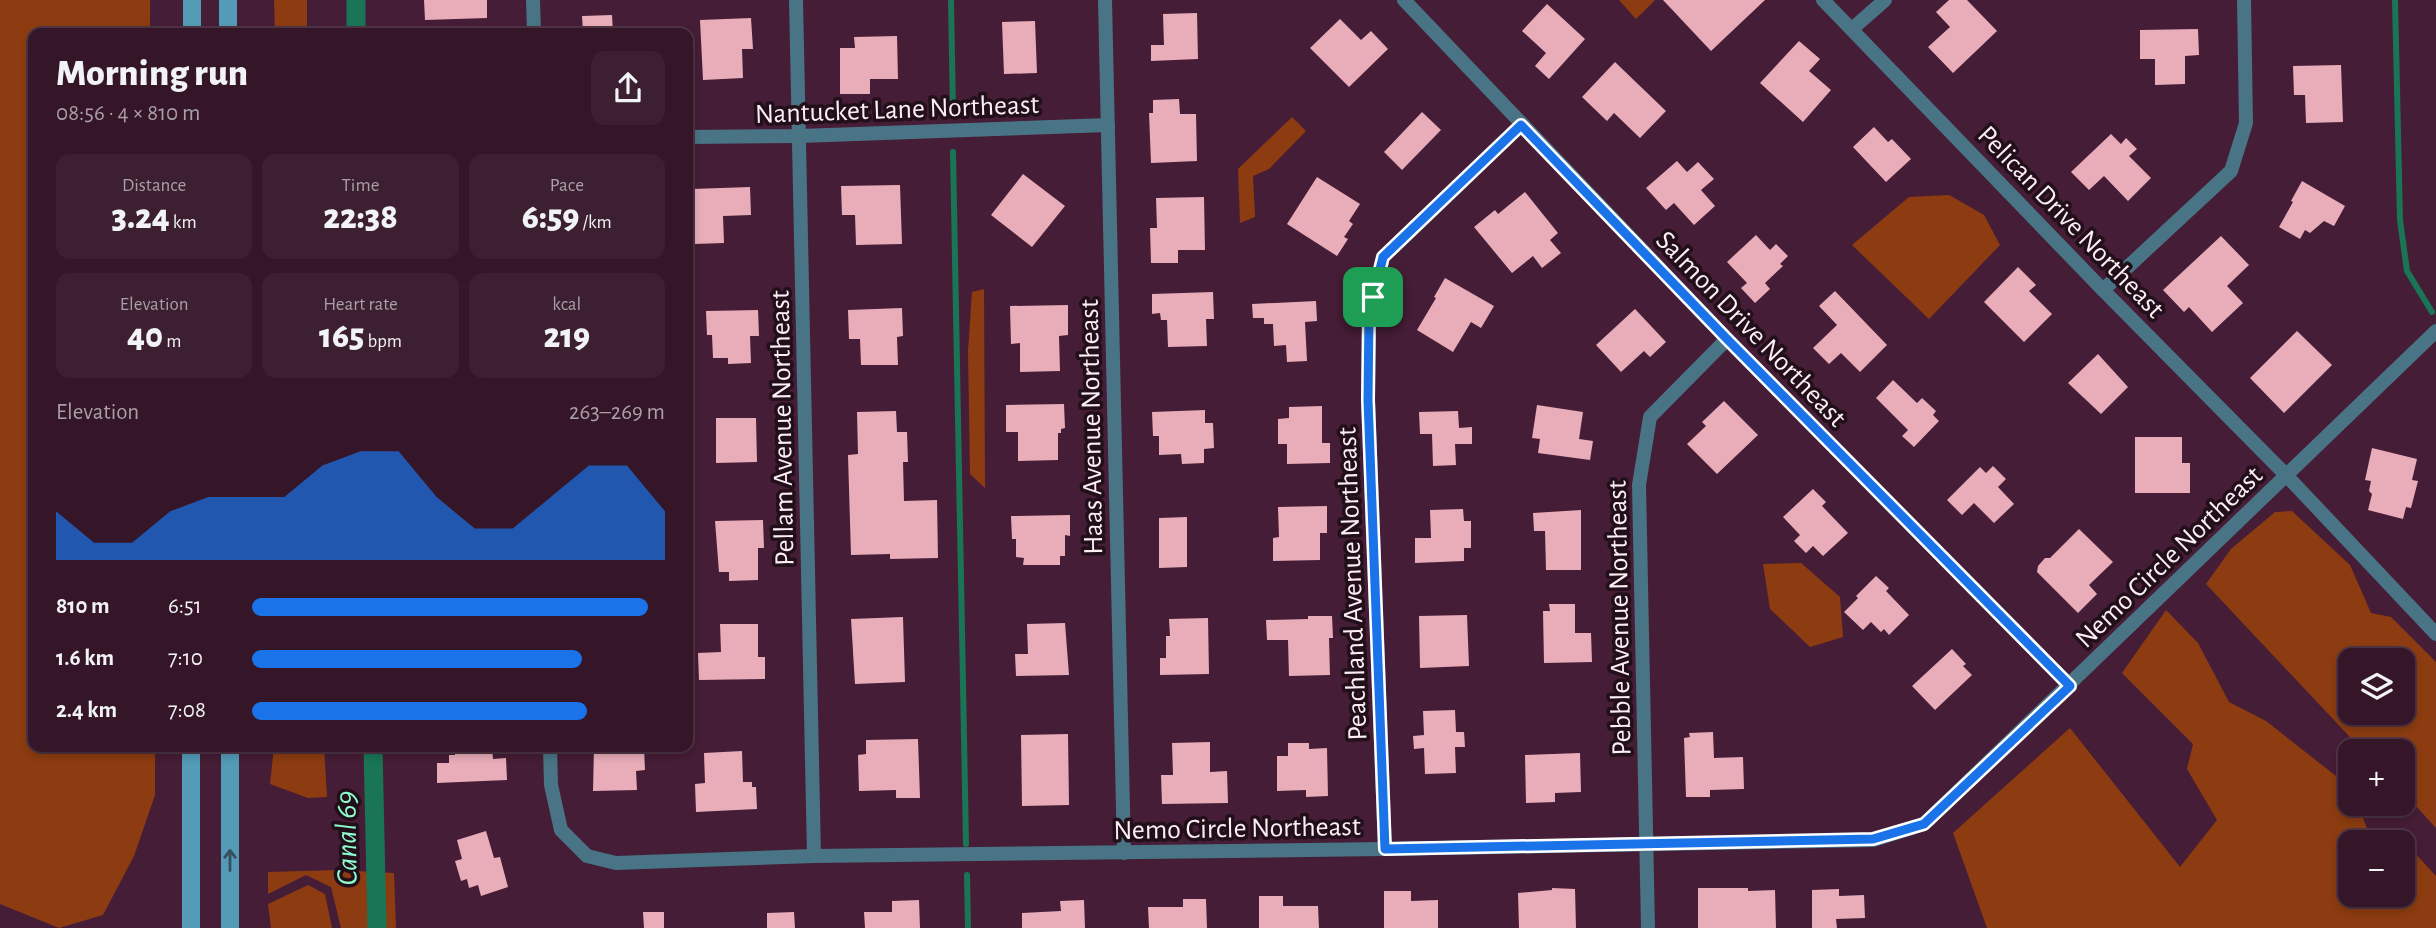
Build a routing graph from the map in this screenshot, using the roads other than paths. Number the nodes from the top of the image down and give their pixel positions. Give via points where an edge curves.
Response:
1 (191, 0) edge
2 (228, 0) edge
3 (533, 0) edge
4 (796, 0) edge
5 (1105, 0) edge
6 (1404, 0) edge
7 (1823, 0) edge
8 (1885, 0) edge
9 (2244, 0) edge
10 (191, 28) edge
11 (228, 28) edge
12 (534, 28) edge
13 (1852, 29) junction
14 (1108, 125) junction
15 (1521, 125) junction
16 (800, 136) junction
17 (693, 137) edge
18 (2103, 290) junction
19 (2436, 331) edge
20 (1727, 339) junction
21 (2286, 475) junction
22 (2436, 634) edge
23 (2070, 686) junction
24 (191, 752) edge
25 (230, 752) edge
26 (550, 752) edge
27 (1646, 843) junction
28 (1385, 849) junction
29 (1124, 853) junction
30 (814, 856) junction
31 (191, 928) edge
32 (230, 928) edge
33 (1648, 928) edge

1 - 10 main road
2 - 11 main road
3 - 12 street
4 - 16 street, Pellam Avenue Northeast
5 - 14 street, Haas Avenue Northeast
6 - 15 street, Salmon Drive Northeast
7 - 13 street, Pelican Drive Northeast
8 - 13 street
9 - 18 street via 2246,123 2231,171
13 - 18 street, Pelican Drive Northeast
14 - 16 street, Nantucket Lane Northeast
14 - 29 street, Haas Avenue Northeast
15 - 20 street, Salmon Drive Northeast
15 - 28 street, Peachland Avenue Northeast via 1383,257 1369,314 1368,412
16 - 17 street, Nantucket Lane Northeast
16 - 30 street, Pellam Avenue Northeast
18 - 21 street, Pelican Drive Northeast
19 - 21 street, Nemo Circle Northeast
20 - 23 street, Salmon Drive Northeast
20 - 27 street, Pebble Avenue Northeast via 1650,417 1641,461
21 - 22 street, Pelican Drive Northeast
21 - 23 street, Nemo Circle Northeast
23 - 27 street, Nemo Circle Northeast via 1924,824 1873,839
24 - 31 main road
32 -> 25 main road
26 - 30 street, Nemo Circle Northeast via 551,785 561,830 587,856 616,863
27 - 28 street, Nemo Circle Northeast
27 - 33 street, Pebble Avenue Northeast
28 - 29 street, Nemo Circle Northeast
29 - 30 street, Nemo Circle Northeast

